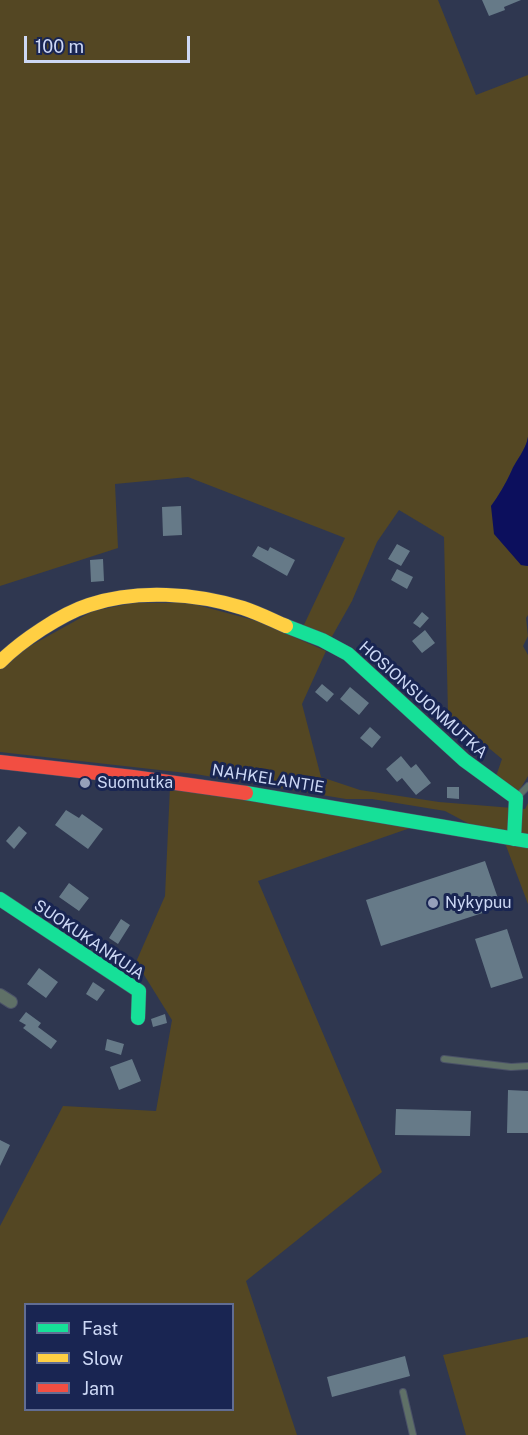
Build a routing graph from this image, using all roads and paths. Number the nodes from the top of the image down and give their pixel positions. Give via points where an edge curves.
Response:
1 (0, 662) edge
2 (0, 762) edge
3 (528, 786) edge
4 (516, 798) junction
5 (521, 840) edge
6 (0, 899) edge
7 (138, 1018) dead end
8 (444, 1059) dead end
9 (528, 1065) edge
10 (403, 1392) dead end
11 (413, 1435) edge

1 - 4 street, HOSIONSUONMUTKA via 51,624 88,605 133,596 187,596 242,608 348,654 464,760
2 - 5 street, NAHKELANTIE via 230,789
3 - 4 lane
4 - 5 street
6 - 7 street, SUOKUKANKUJA via 139,991
8 - 9 lane via 511,1067
10 - 11 lane

